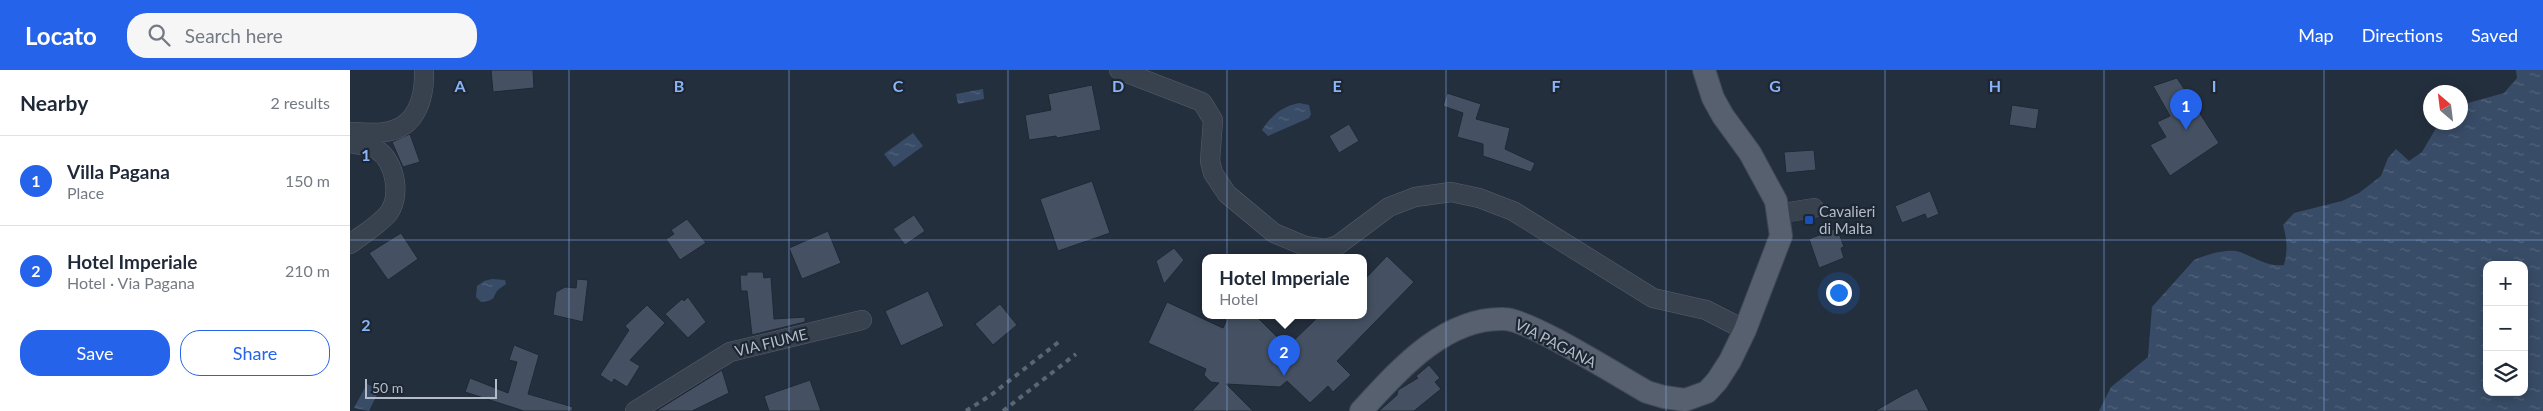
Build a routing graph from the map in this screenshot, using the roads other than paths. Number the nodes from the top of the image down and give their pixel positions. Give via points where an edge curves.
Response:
1 (424, 70) edge
2 (1119, 70) edge
3 (1704, 70) edge
4 (350, 132) edge
5 (350, 144) edge
6 (1814, 208) dead end
7 (1777, 214) junction
8 (350, 244) edge
9 (862, 320) dead end
10 (1745, 330) junction
11 (635, 411) edge
12 (1361, 411) edge

1 - 4 street via 422,102 400,128 385,132
2 - 10 street via 1202,102 1213,120 1210,161 1213,173 1227,194 1274,233 1304,246 1326,249 1338,245 1389,207 1415,197 1438,192 1460,194 1514,211 1653,298 1706,310
3 - 7 main road, VIA PAGANA via 1713,98 1750,153 1776,201
5 - 8 street via 376,149 391,168 396,187 388,214
6 - 7 street
7 - 10 main road, VIA PAGANA via 1781,236
9 - 11 street, VIA FIUME via 730,352
10 - 12 main road, VIA PAGANA via 1730,361 1707,392 1685,400 1647,392 1531,328 1506,318 1480,321 1439,339 1418,353

